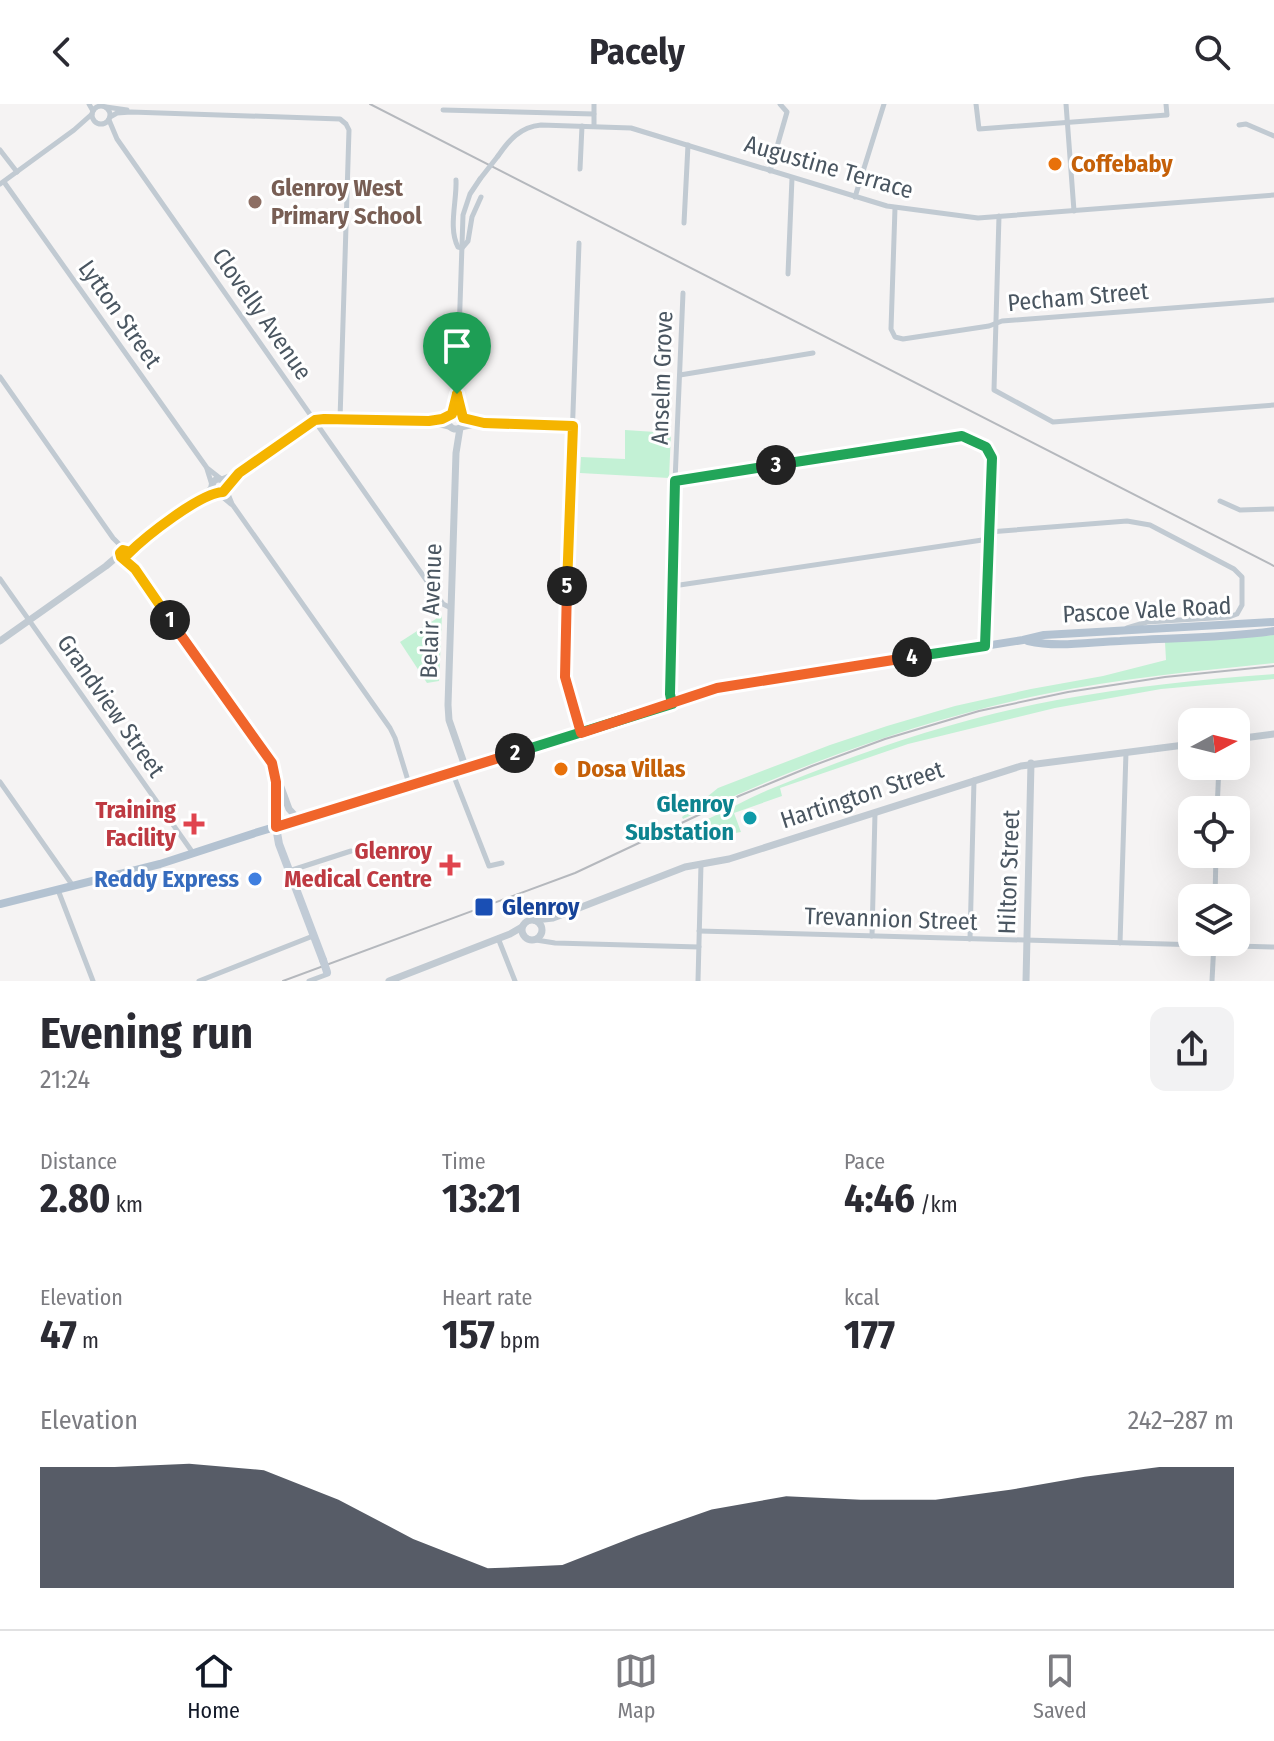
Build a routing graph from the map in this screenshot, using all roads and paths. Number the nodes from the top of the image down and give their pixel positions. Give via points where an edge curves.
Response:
1 (89, 104) edge
2 (132, 104) edge
3 (594, 104) edge
4 (780, 104) edge
5 (884, 104) edge
6 (976, 104) edge
7 (1066, 104) edge
8 (1166, 104) edge
9 (102, 106) edge
10 (443, 110) dead end
11 (131, 112) junction
12 (93, 113) junction
13 (594, 114) junction
14 (110, 118) junction
15 (1067, 121) junction
16 (99, 123) junction
17 (1239, 125) dead end
18 (582, 126) junction
19 (594, 126) junction
20 (74, 130) junction
21 (1274, 136) edge
22 (117, 139) junction
23 (688, 145) junction
24 (0, 150) edge
25 (580, 169) dead end
26 (770, 171) junction
27 (17, 172) junction
28 (792, 178) junction
29 (456, 180) dead end
30 (2, 183) edge
31 (1274, 195) edge
32 (481, 197) dead end
33 (855, 197) junction
34 (895, 208) junction
35 (1074, 211) junction
36 (999, 216) junction
37 (684, 223) dead end
38 (579, 243) dead end
39 (462, 248) junction
40 (788, 274) dead end
41 (683, 293) dead end
42 (1274, 300) edge
43 (995, 323) junction
44 (813, 353) dead end
45 (680, 375) junction
46 (0, 377) edge
47 (457, 394) junction
48 (1274, 405) edge
49 (451, 415) junction
50 (463, 417) junction
51 (340, 419) junction
52 (315, 420) junction
53 (429, 421) junction
54 (484, 423) junction
55 (573, 426) junction
56 (455, 427) junction
57 (675, 481) junction
58 (219, 486) junction
59 (1220, 501) dead end
60 (1274, 509) edge
61 (989, 535) junction
62 (124, 554) junction
63 (0, 579) edge
64 (673, 586) junction
65 (434, 589) junction
66 (451, 592) junction
67 (451, 608) junction
68 (29, 620) junction
69 (1274, 622) edge
70 (1121, 631) junction
71 (1274, 631) edge
72 (1023, 640) junction
73 (0, 641) edge
74 (985, 646) junction
75 (672, 704) junction
76 (581, 733) junction
77 (1274, 734) edge
78 (1250, 737) edge
79 (1178, 746) edge
80 (1126, 752) junction
81 (1031, 763) junction
82 (466, 769) junction
83 (276, 773) junction
84 (452, 773) junction
85 (974, 780) junction
86 (0, 782) edge
87 (410, 787) junction
88 (875, 812) junction
89 (299, 820) junction
90 (276, 827) junction
91 (351, 851) dead end
92 (193, 853) junction
93 (502, 863) dead end
94 (701, 863) junction
95 (289, 871) junction
96 (73, 886) junction
97 (58, 890) junction
98 (0, 904) edge
99 (553, 918) junction
100 (535, 920) junction
101 (522, 927) junction
102 (542, 930) junction
103 (699, 931) junction
104 (510, 934) junction
105 (313, 936) junction
106 (524, 936) junction
107 (872, 936) junction
108 (498, 938) junction
109 (970, 939) junction
110 (536, 940) junction
111 (1027, 940) junction
112 (556, 943) junction
113 (1120, 943) junction
114 (1178, 944) edge
115 (1250, 946) edge
116 (699, 947) junction
117 (1274, 947) edge
118 (1213, 956) edge
119 (328, 976) edge
120 (93, 981) edge
121 (199, 981) edge
122 (309, 981) edge
123 (389, 981) edge
124 (515, 981) edge
125 (698, 981) edge
126 (1026, 981) edge
127 (1212, 981) edge

1 - 12 street
2 - 11 street
3 - 13 street
4 - 26 street via 787,112
5 - 33 street
6 - 15 street via 979,129
7 - 15 street
8 - 15 street via 1167,115
9 - 11 street
9 - 12 street
9 - 14 street
10 - 13 street
11 - 14 street
11 - 51 street via 340,119 346,124
12 - 16 street
12 - 20 street
13 - 19 street
14 - 16 street
14 - 22 street, Clovelly Avenue
15 - 35 street
16 - 20 street
16 - 22 street, Clovelly Avenue
17 - 21 street
18 - 19 street, Augustine Terrace
18 - 25 street
18 - 39 street, Augustine Terrace, bridge via 529,127 513,137 470,194
19 - 23 street, Augustine Terrace via 631,128
20 - 27 street
22 - 52 street, Clovelly Avenue
23 - 26 street, Augustine Terrace
23 - 37 street
24 - 27 street
26 - 28 street, Augustine Terrace
27 - 30 street
28 - 33 street, Augustine Terrace
28 - 40 street
29 - 39 street via 455,240
30 - 58 street, Lytton Street
31 - 35 street, Augustine Terrace
32 - 39 street
33 - 34 street, Augustine Terrace
34 - 36 street, Augustine Terrace
34 - 43 street, Pecham Street via 895,337
35 - 36 street, Augustine Terrace
36 - 43 street
38 - 55 street
39 - 47 street
41 - 45 street, Anselm Grove
42 - 43 street, Pecham Street
43 - 48 street via 994,390 1053,422
44 - 45 street
45 - 57 street, Anselm Grove
46 - 62 street
47 - 49 street
47 - 50 street
49 - 50 street
49 - 53 street
49 - 56 street via 448,421
50 - 54 street
50 - 56 street via 464,423
51 - 52 street
51 - 53 street
52 - 58 street
52 - 65 street, Clovelly Avenue
53 - 56 street
54 - 55 street
54 - 56 street
55 - 76 street via 564,666
56 - 66 street, Belair Avenue
57 - 61 street via 962,436 986,447 992,458
57 - 64 street, Anselm Grove
58 - 62 street
58 - 87 street via 390,728
59 - 60 street via 1240,510
61 - 64 street
61 - 70 street via 1127,521 1150,525 1242,577 1242,608 1233,615 1147,622
61 - 74 street
62 - 68 street
62 - 83 street
63 - 68 street, Grandview Street
64 - 75 street, Anselm Grove
65 - 66 street
65 - 67 street, Clovelly Avenue
66 - 67 street, Belair Avenue
67 - 82 street, Belair Avenue via 448,712
68 - 73 street
68 - 92 street, Grandview Street
69 - 70 main road, Pascoe Vale Road
70 - 72 main road, Pascoe Vale Road
71 - 72 main road, Pascoe Vale Road via 1078,643
72 - 74 main road, Pascoe Vale Road
74 - 75 main road, Pascoe Vale Road via 717,688
75 - 76 main road, Pascoe Vale Road
76 - 82 main road, Pascoe Vale Road
77 - 78 street
79 - 80 street, Hartington Street
80 - 81 street, Hartington Street
80 - 113 street
81 - 85 street, Hartington Street
81 - 111 street, Hilton Street
82 - 84 main road, Pascoe Vale Road
83 - 89 street via 289,809
83 - 90 street
84 - 87 main road, Pascoe Vale Road
84 - 93 street via 489,866
85 - 88 street, Hartington Street
85 - 109 street
86 - 96 street
87 - 89 main road, Pascoe Vale Road
88 - 94 street, Hartington Street via 729,859
88 - 107 street
89 - 90 main road, Pascoe Vale Road
90 - 92 main road, Pascoe Vale Road
90 - 95 main road
91 - 95 street
92 - 96 main road, Pascoe Vale Road
94 - 99 street, Hartington Street
94 - 103 street
95 - 105 main road
96 - 97 main road, Pascoe Vale Road
97 - 98 main road, Pascoe Vale Road
97 - 120 street
99 - 100 street, Hartington Street
99 - 102 street, Hartington Street
100 - 101 street
100 - 102 street
101 - 104 street
101 - 106 street
102 - 110 street
102 - 112 street
103 - 107 street, Trevannion Street
103 - 116 street
104 - 106 street
104 - 108 street
105 - 119 main road, bridge
105 - 121 street
106 - 110 street
107 - 109 street, Trevannion Street
108 - 123 street
108 - 124 street
109 - 111 street, Trevannion Street
110 - 112 street
111 - 113 street, Trevannion Street
111 - 126 street, Hilton Street
112 - 116 street
113 - 114 street, Trevannion Street
115 - 117 street, Trevannion Street
116 - 125 street
118 - 127 street
119 - 122 street

